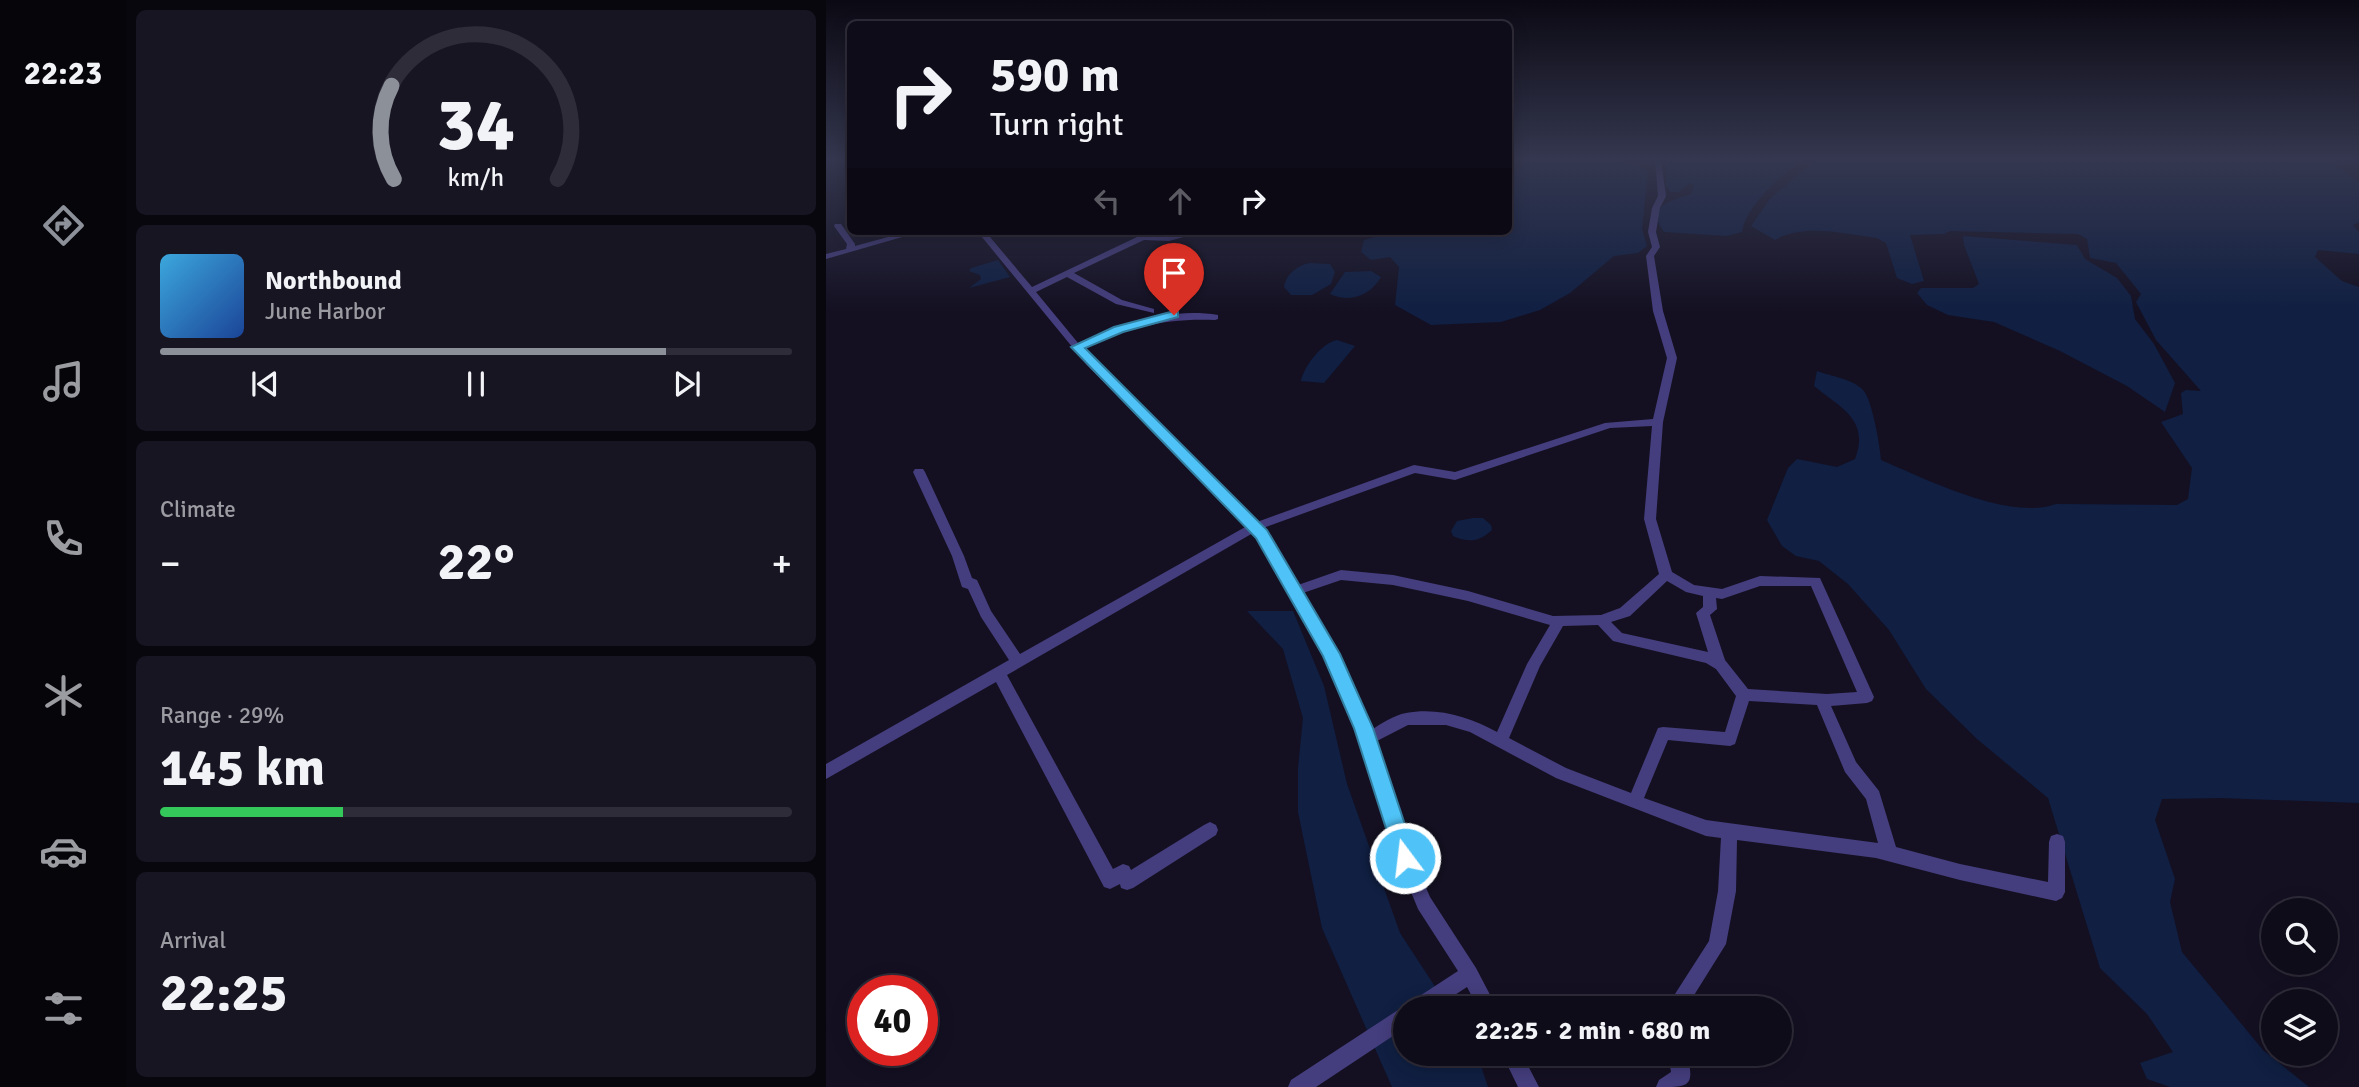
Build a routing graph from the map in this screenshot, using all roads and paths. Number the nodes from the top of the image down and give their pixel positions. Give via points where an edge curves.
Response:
1 (1656, 211) edge
2 (838, 226) dead end
3 (904, 235) edge
4 (984, 235) edge
5 (1139, 235) edge
6 (1182, 235) edge
7 (1142, 237) junction
8 (850, 250) junction
9 (826, 257) edge
10 (1069, 274) junction
11 (1032, 290) junction
12 (1151, 311) dead end
13 (1215, 317) dead end
14 (1077, 347) junction
15 (1658, 422) junction
16 (919, 472) dead end
17 (1254, 527) junction
18 (1666, 575) junction
19 (1294, 591) junction
20 (1709, 592) junction
21 (1601, 620) junction
22 (1559, 621) junction
23 (1018, 662) junction
24 (1719, 664) junction
25 (999, 674) junction
26 (1744, 695) junction
27 (1821, 699) junction
28 (1367, 739) junction
29 (1501, 740) junction
30 (826, 772) edge
31 (1635, 802) junction
32 (1210, 830) dead end
33 (1729, 832) junction
34 (2057, 842) dead end
35 (1891, 854) junction
36 (1470, 974) junction
37 (1437, 996) edge
38 (1482, 996) edge
39 (1683, 996) edge
40 (1393, 1025) edge
41 (1518, 1066) edge
42 (1680, 1066) edge
43 (1298, 1087) edge
44 (1529, 1087) edge
45 (1665, 1087) edge

1 - 15 street via 1652,232 1656,247 1650,256 1658,311 1672,358
2 - 8 street via 851,244
3 - 8 street
4 - 11 street
5 - 7 street
6 - 7 street via 1174,239
7 - 10 street
8 - 9 street
10 - 11 street
10 - 12 street via 1119,302
11 - 14 street
13 - 14 street via 1149,319
14 - 17 street
15 - 17 street via 1609,425 1455,476 1414,469
15 - 18 street via 1650,519
16 - 23 street via 967,584 972,583
17 - 19 street
17 - 23 street
18 - 20 street via 1691,589
18 - 21 street via 1625,612
19 - 22 street via 1341,575 1393,580
19 - 28 street via 1331,654
20 - 24 street via 1710,608 1703,613
20 - 27 street via 1723,594 1760,581 1815,581 1867,697
21 - 22 street
21 - 24 street via 1618,637
22 - 29 street via 1534,664
23 - 25 street
24 - 26 street
25 - 30 street
25 - 32 street via 1110,881 1123,872 1127,882
26 - 27 street
26 - 31 street via 1730,738 1662,733
27 - 35 street via 1850,767 1873,796
28 - 29 street via 1406,719 1446,719
28 - 36 street via 1424,904
29 - 31 street via 1561,773
31 - 33 street
33 - 35 street
33 - 39 street via 1727,891 1717,944
34 - 35 street via 2056,892
36 - 37 street
36 - 38 street
40 - 43 street
41 - 44 street
42 - 45 street via 1682,1076

